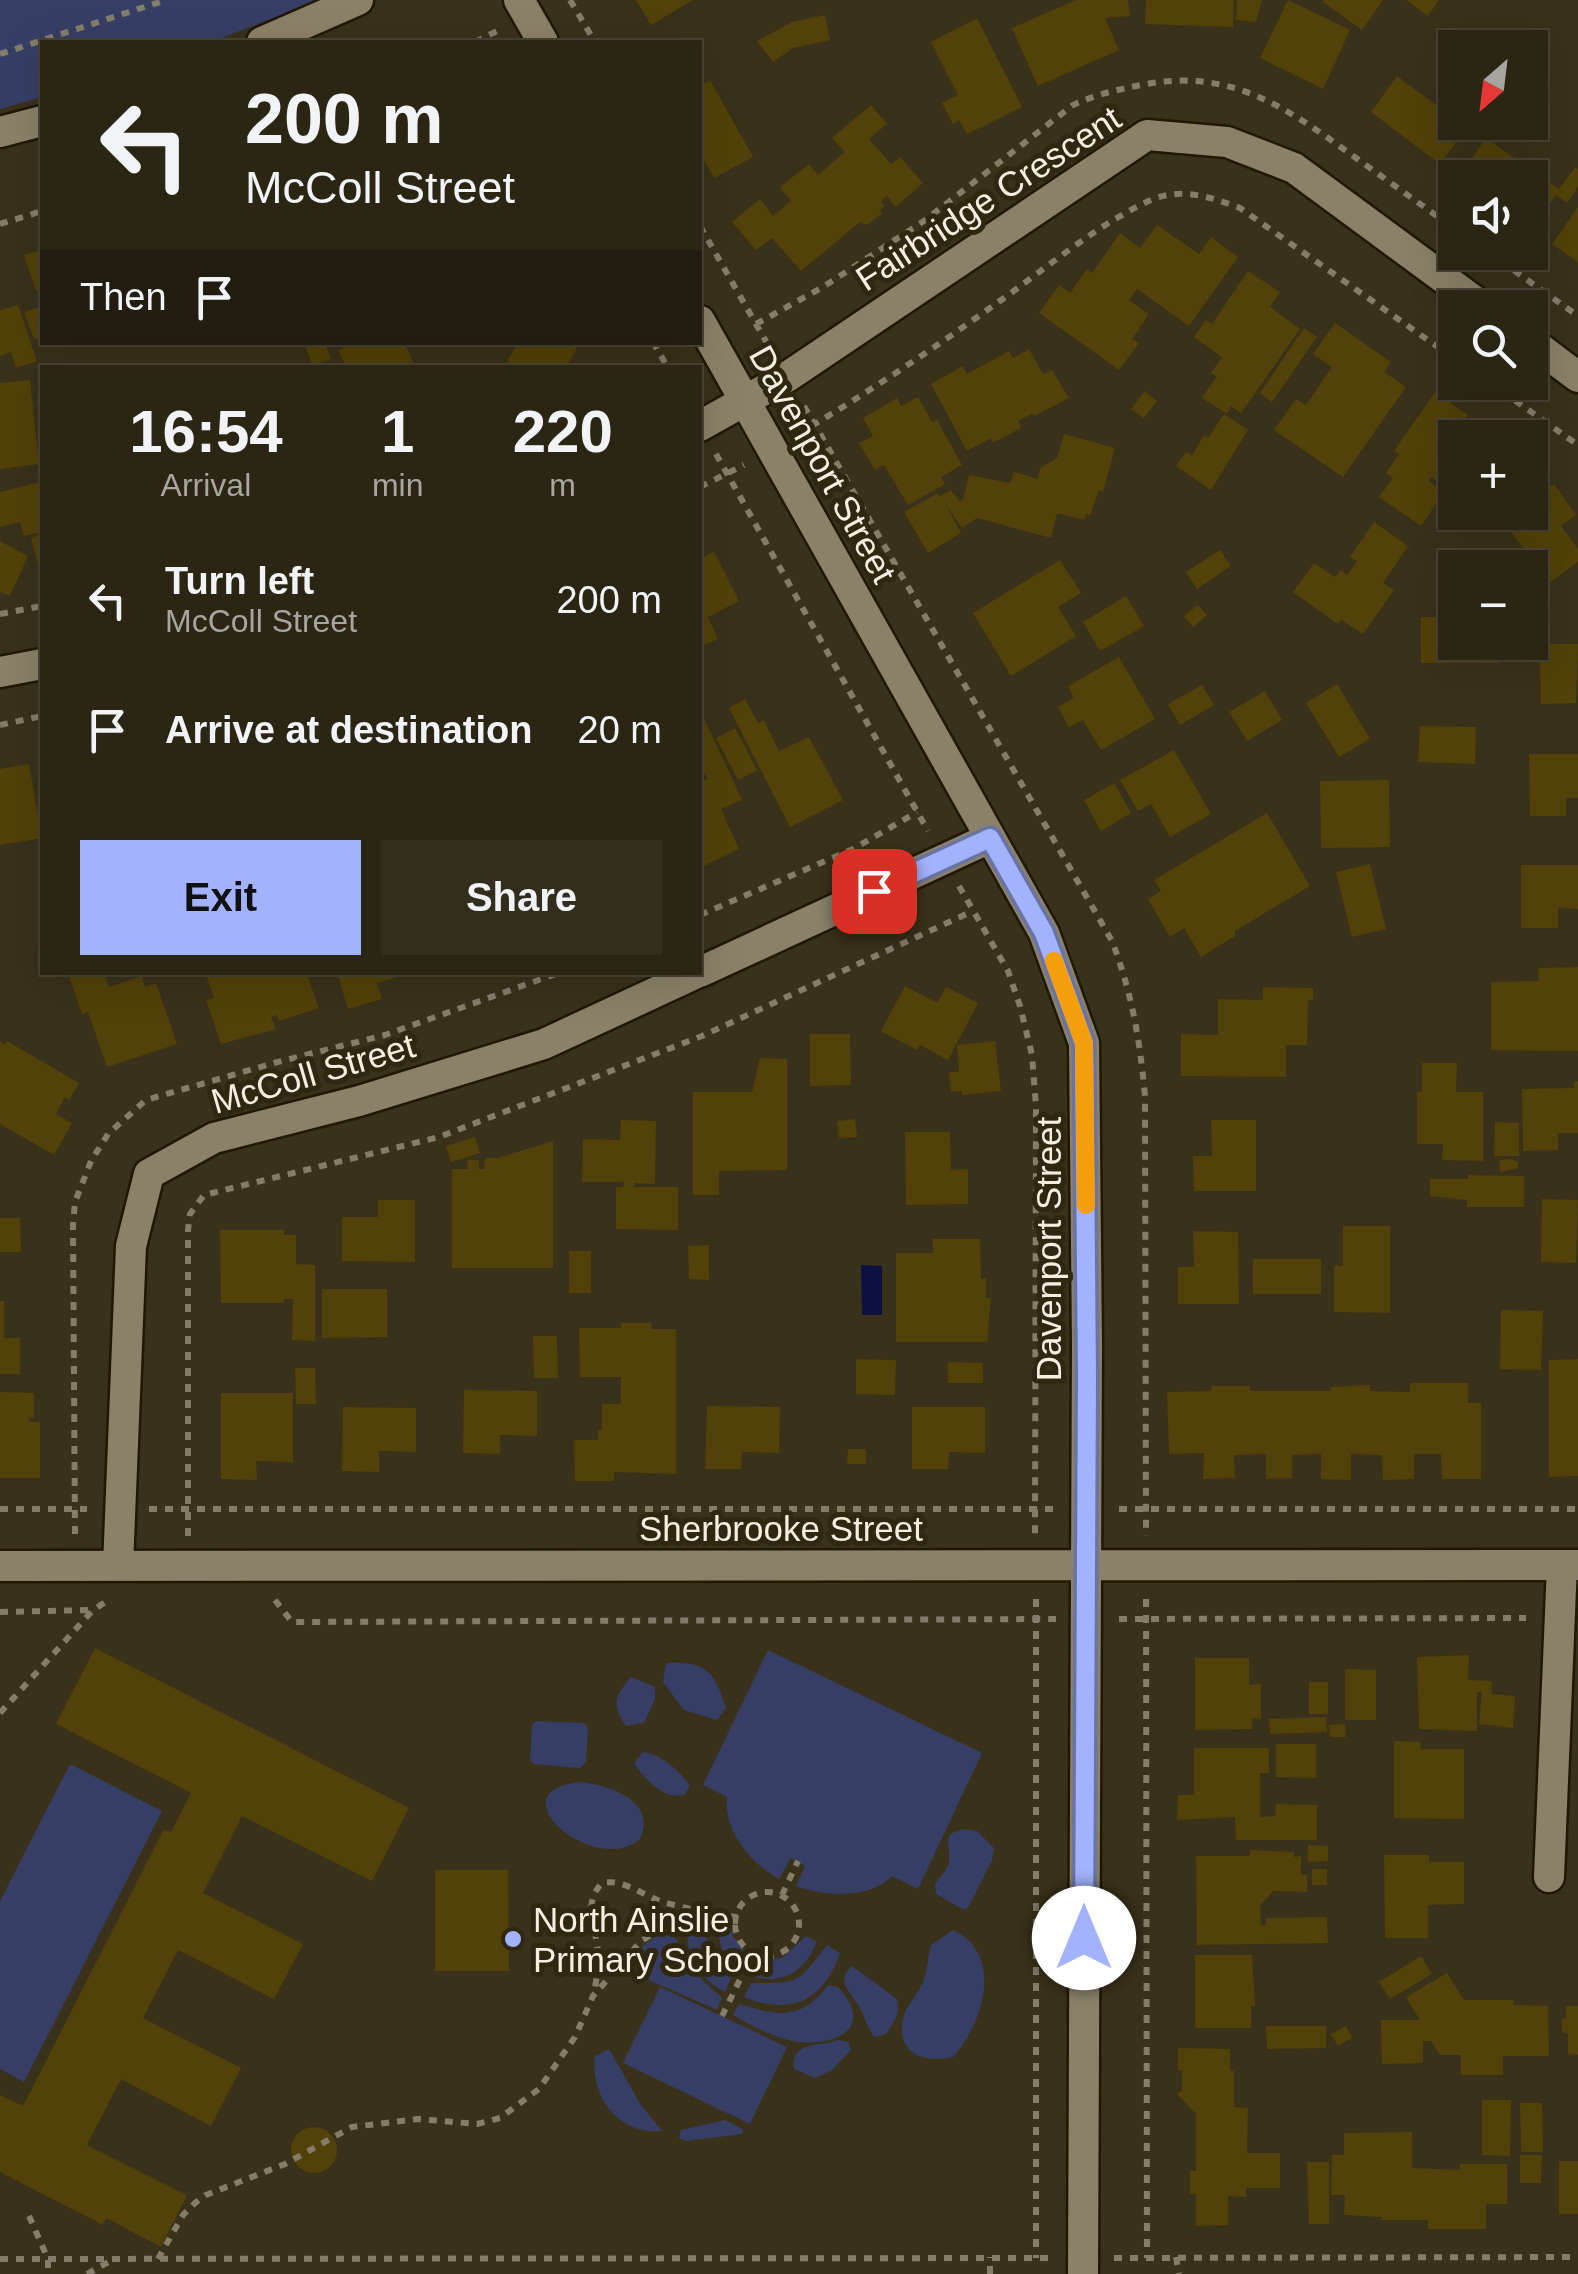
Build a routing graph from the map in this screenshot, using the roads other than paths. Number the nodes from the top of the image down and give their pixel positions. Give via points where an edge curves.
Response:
1 (358, 0) edge
2 (519, 0) edge
3 (267, 40) edge
4 (542, 40) edge
5 (40, 122) edge
6 (0, 132) edge
7 (1460, 290) edge
8 (702, 325) edge
9 (1548, 355) edge
10 (1578, 377) edge
11 (745, 401) junction
12 (702, 425) edge
13 (40, 664) edge
14 (0, 672) edge
15 (990, 838) junction
16 (702, 971) edge
17 (693, 975) edge
18 (1086, 1565) junction
19 (1570, 1565) edge
20 (0, 1566) edge
21 (118, 1566) junction
22 (1549, 1878) dead end
23 (1082, 2274) edge

1 - 3 street
2 - 4 street
5 - 6 street
7 - 11 street, Fairbridge Crescent via 1294,168 1228,142 1148,135
8 - 11 street, Davenport Street
9 - 10 street
11 - 12 street, Fairbridge Crescent
11 - 15 street, Davenport Street
13 - 14 street
15 - 16 street, McColl Street
15 - 18 street, Davenport Street via 1044,933 1084,1043
17 - 21 street, McColl Street via 544,1044 214,1138 149,1174 131,1246
18 - 19 street, Sherbrooke Street
18 - 21 street, Sherbrooke Street
18 - 23 street, Davenport Street
19 - 22 street, Sherbrooke Street via 1560,1618
20 - 21 street, Sherbrooke Street

